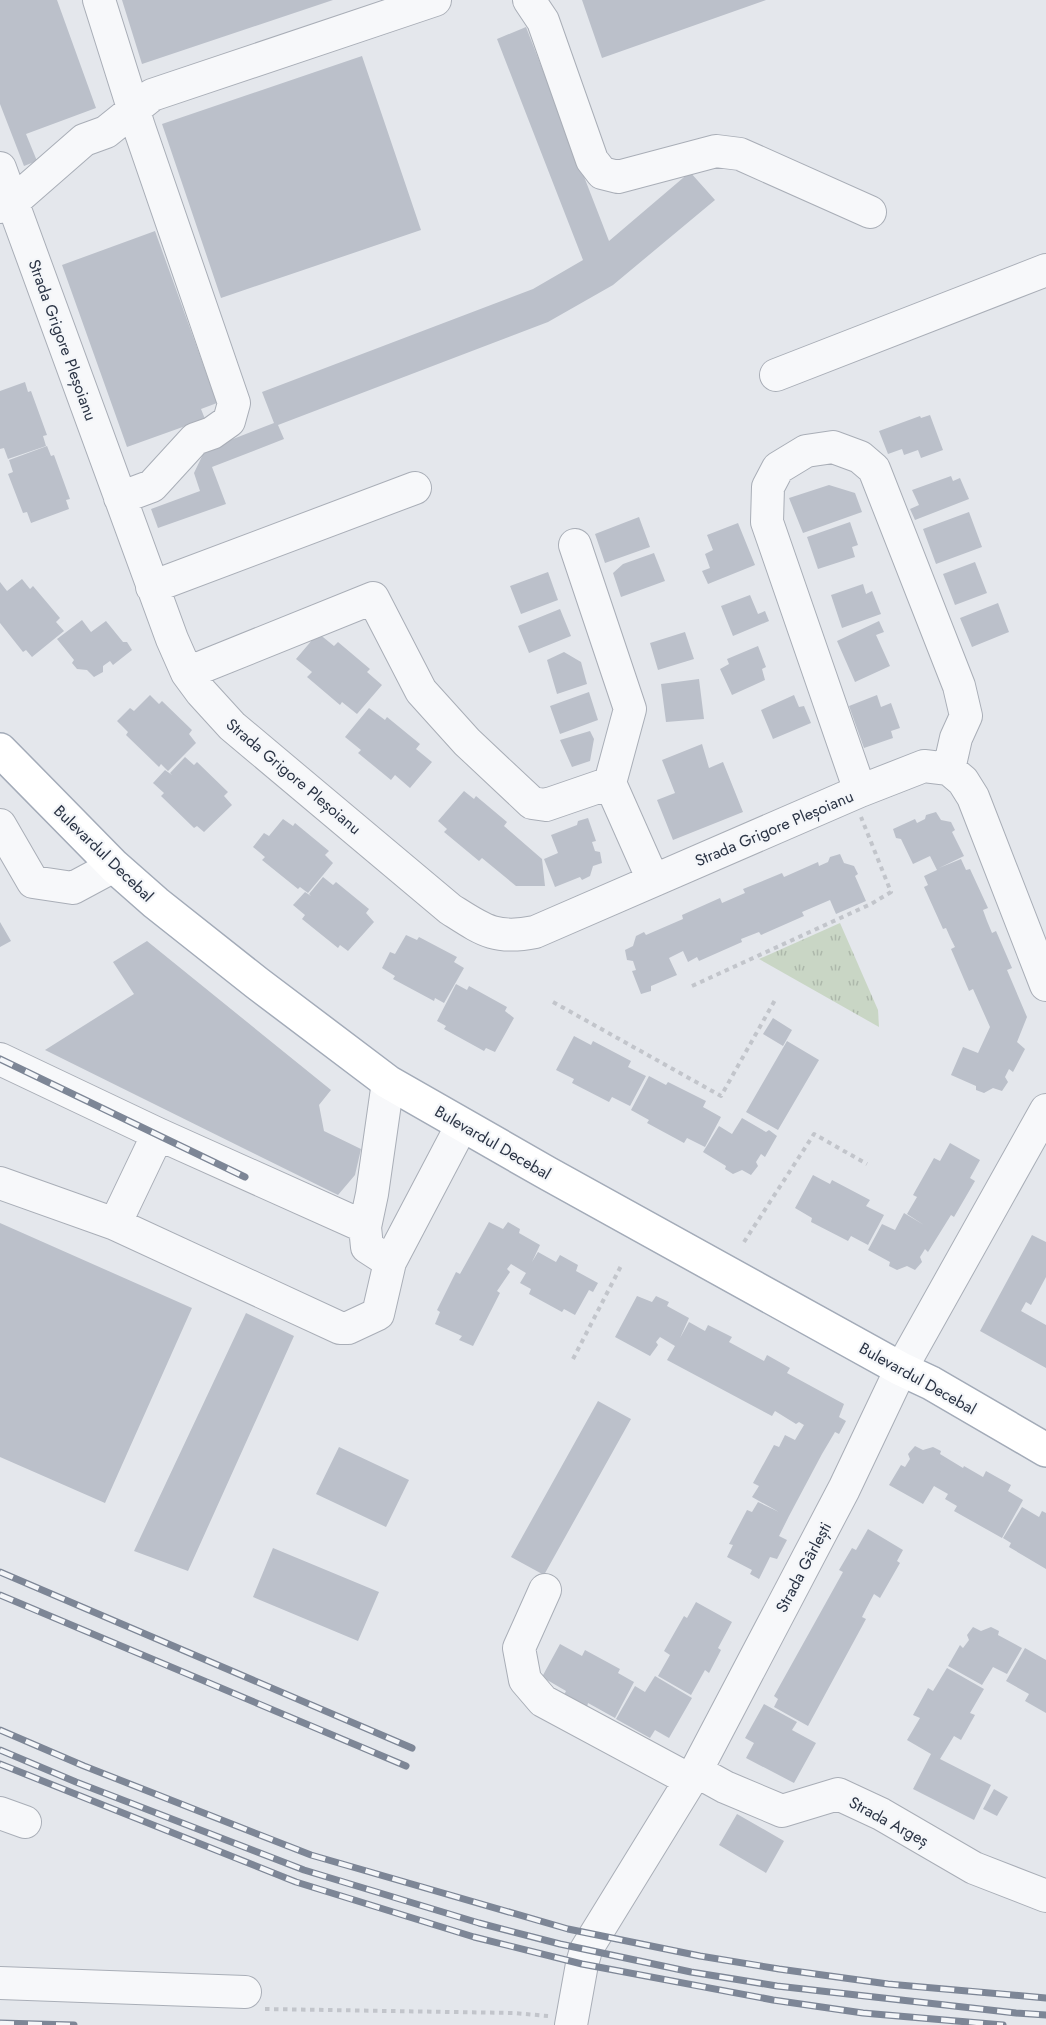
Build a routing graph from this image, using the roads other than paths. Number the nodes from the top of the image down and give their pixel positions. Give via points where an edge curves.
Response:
1 (99, 0) edge
2 (435, 0) edge
3 (530, 0) edge
4 (134, 110) junction
5 (0, 168) edge
6 (6, 205) edge
7 (870, 212) dead end
8 (1046, 270) edge
9 (776, 375) dead end
10 (415, 488) dead end
11 (120, 498) junction
12 (575, 544) dead end
13 (152, 587) junction
14 (187, 673) junction
15 (0, 750) edge
16 (949, 769) junction
17 (610, 783) junction
18 (855, 793) junction
19 (0, 825) edge
20 (114, 866) junction
21 (653, 880) junction
22 (1046, 985) edge
23 (0, 1059) edge
24 (388, 1082) junction
25 (1046, 1110) edge
26 (462, 1125) junction
27 (158, 1134) junction
28 (0, 1184) edge
29 (115, 1224) junction
30 (365, 1227) junction
31 (390, 1262) junction
32 (901, 1369) junction
33 (1046, 1450) edge
34 (545, 1590) dead end
35 (693, 1775) junction
36 (1046, 1896) edge
37 (0, 1983) edge
38 (245, 1992) road end
39 (571, 2022) edge

1 - 4 street
2 - 4 street via 152,95
3 - 7 street via 543,21 592,160 602,173 618,177 716,151 740,154
4 - 6 street via 106,132 84,140
4 - 11 street via 234,403 229,421 195,440 152,486
5 - 6 street, Strada Grigore Pleșoianu
6 - 11 street, Strada Grigore Pleșoianu
8 - 9 street
10 - 13 street
11 - 13 street, Strada Grigore Pleșoianu
12 - 17 street via 630,709
13 - 14 street, Strada Grigore Pleșoianu
14 - 17 street via 373,598 421,691 466,742 532,803 546,805
14 - 21 street, Strada Grigore Pleșoianu via 232,726 280,769 450,909 482,929 514,936 535,932
15 - 20 main road, Bulevardul Decebal
16 - 18 street, Strada Grigore Pleșoianu via 924,766
16 - 18 street, Strada Grigore Pleșoianu via 966,716 959,686 874,469 860,457 833,447 806,451 778,468 768,487 767,522
16 - 22 street via 973,797
17 - 21 street
18 - 21 street, Strada Grigore Pleșoianu
19 - 20 street via 33,882 73,888
20 - 24 main road, Bulevardul Decebal via 257,983
23 - 27 street
24 - 26 main road, Bulevardul Decebal
24 - 30 street
25 - 32 street, Strada Gârlești
26 - 31 street
26 - 32 main road, Bulevardul Decebal
27 - 29 street
27 - 30 street
28 - 29 street
29 - 31 street via 340,1328 378,1314
30 - 31 street via 367,1247
32 - 33 main road, Bulevardul Decebal
32 - 35 street, Strada Gârlești via 844,1489
34 - 35 street, Strada Argeș via 519,1648 525,1680 543,1701
35 - 36 street, Strada Argeș via 782,1811 838,1794 974,1868
35 - 39 street, Strada Gârlești via 586,1950
37 - 38 street

